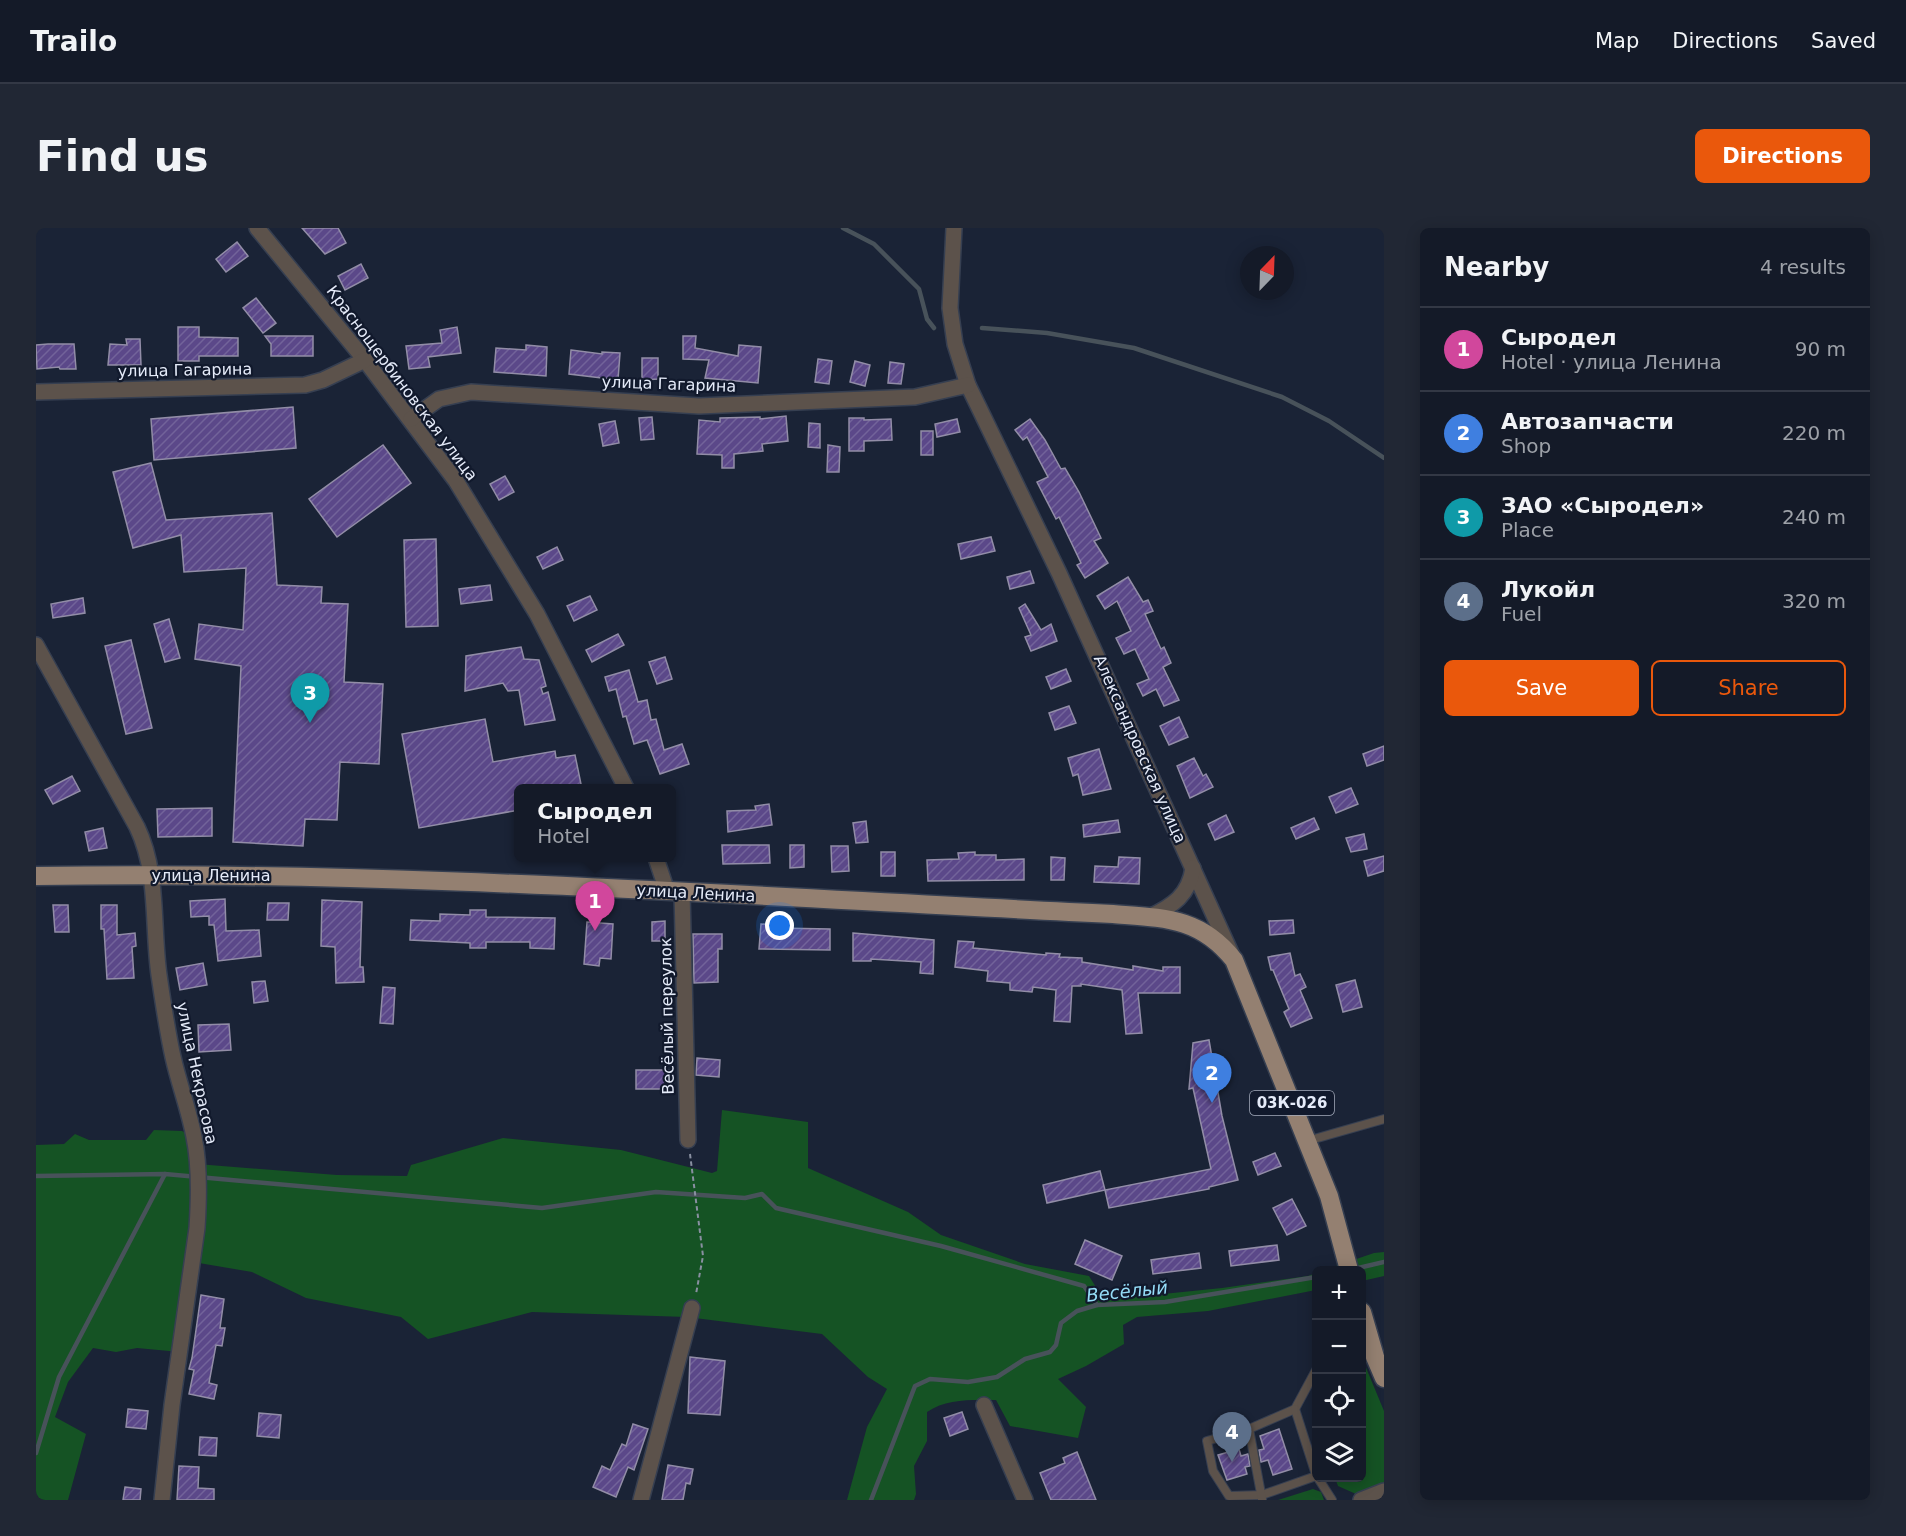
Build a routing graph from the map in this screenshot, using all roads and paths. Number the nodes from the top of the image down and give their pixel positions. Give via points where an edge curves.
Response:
1 (257, 228) edge
2 (954, 228) edge
3 (366, 360) junction
4 (968, 385) junction
5 (36, 392) edge
6 (411, 419) junction
7 (36, 645) edge
8 (623, 784) edge
9 (658, 862) edge
10 (1193, 868) junction
11 (152, 875) junction
12 (36, 876) edge
13 (674, 891) junction
14 (1149, 917) junction
15 (1234, 960) junction
16 (1384, 1119) edge
17 (688, 1140) joint
18 (1307, 1141) junction
19 (1348, 1266) edge
20 (692, 1308) joint
21 (1364, 1320) edge
22 (1315, 1374) edge
23 (1384, 1378) edge
24 (984, 1405) dead end
25 (1295, 1409) junction
26 (1249, 1429) junction
27 (1312, 1461) edge
28 (1312, 1478) edge
29 (1321, 1482) edge
30 (1384, 1491) edge
31 (1262, 1498) edge
32 (162, 1500) edge
33 (641, 1500) edge
34 (1025, 1500) edge
35 (1332, 1500) edge
36 (1360, 1500) edge

1 - 3 street, Краснощербиновская улица
2 - 4 street, Александровская улица via 950,308 955,344
3 - 5 street, улица Гагарина via 305,385
3 - 6 street, Краснощербиновская улица
4 - 6 street, улица Гагарина via 915,397 699,406 471,392 439,399
4 - 10 street, Александровская улица via 1059,573
6 - 8 street, Краснощербиновская улица via 456,481 537,614
7 - 11 street, улица Некрасова via 138,827
9 - 13 street
10 - 14 street via 1184,894
10 - 15 street, Александровская улица
11 - 12 main road, улица Ленина / 03К-026
11 - 13 main road, улица Ленина / 03К-026 via 412,879
11 - 32 street, улица Некрасова via 165,1017 194,1138 199,1201
13 - 14 main road, улица Ленина / 03К-026
13 - 17 street, Весёлый переулок
14 - 15 main road, улица Ленина / 03К-026 via 1199,929 1222,945
15 - 18 main road, Александровская улица / 03К-026
16 - 18 lane
17 - 20 path via 703,1256
18 - 19 main road, Александровская улица / 03К-026 via 1329,1196
20 - 33 street
21 - 23 main road
22 - 25 lane
24 - 34 street
25 - 26 lane
25 - 27 lane
26 - 31 lane
26 - 31 lane via 1207,1441 1213,1471 1229,1496
28 - 31 lane
29 - 35 lane
30 - 36 street

